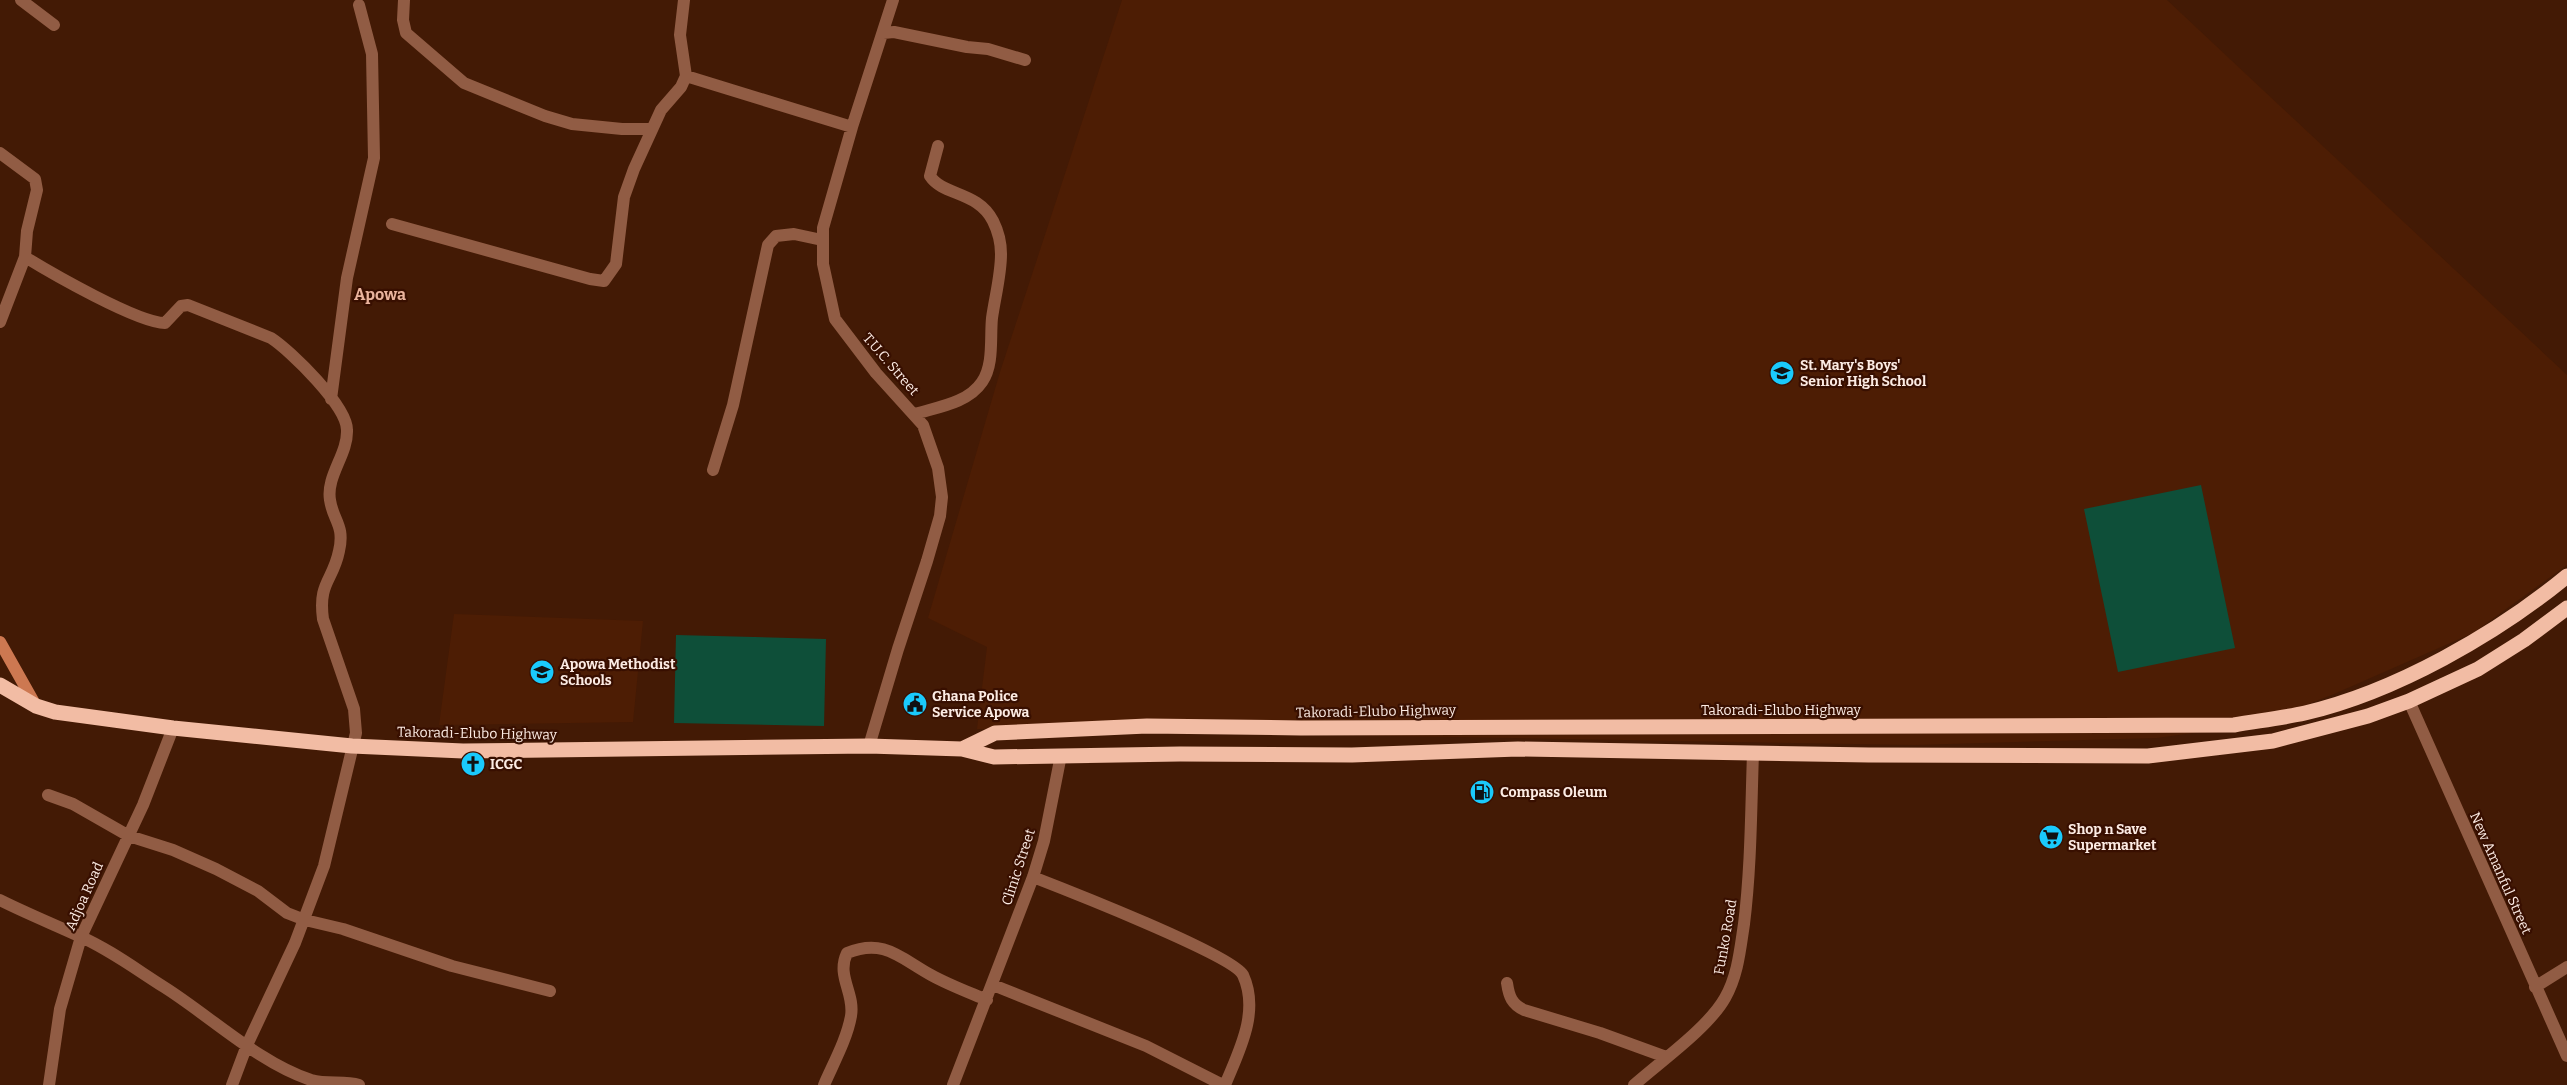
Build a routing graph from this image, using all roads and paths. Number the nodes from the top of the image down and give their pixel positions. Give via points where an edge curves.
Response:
1 (21, 0) edge
2 (404, 0) edge
3 (684, 0) edge
4 (893, 0) edge
5 (359, 5) dead end
6 (54, 25) dead end
7 (882, 33) junction
8 (1025, 60) dead end
9 (686, 76) junction
10 (852, 128) junction
11 (651, 129) junction
12 (938, 146) dead end
13 (0, 153) edge
14 (392, 224) dead end
15 (822, 240) junction
16 (24, 256) junction
17 (0, 322) edge
18 (331, 399) junction
19 (915, 414) junction
20 (713, 470) dead end
21 (2567, 576) edge
22 (2567, 608) edge
23 (0, 642) edge
24 (0, 685) edge
25 (2409, 701) junction
26 (36, 706) junction
27 (173, 728) junction
28 (352, 746) junction
29 (869, 746) junction
30 (962, 749) junction
31 (1753, 753) junction
32 (1061, 755) junction
33 (48, 795) dead end
34 (129, 836) junction
35 (1033, 876) junction
36 (0, 900) edge
37 (305, 920) junction
38 (81, 937) junction
39 (2567, 967) edge
40 (1507, 983) dead end
41 (993, 985) junction
42 (2535, 987) junction
43 (550, 991) dead end
44 (987, 1000) junction
45 (247, 1045) junction
46 (2567, 1056) edge
47 (1666, 1057) junction
48 (49, 1085) edge
49 (232, 1085) edge
50 (359, 1085) edge
51 (824, 1085) edge
52 (953, 1085) edge
53 (1224, 1085) edge
54 (1634, 1085) edge

1 - 6 street
2 - 11 street via 406,33 464,83 572,124
3 - 9 street via 680,35
4 - 7 street, T.U.C. Street
5 - 18 street via 372,54 374,158 347,278
7 - 8 street via 901,33 988,49
7 - 10 street, T.U.C. Street
9 - 10 street
9 - 11 street
10 - 15 street, T.U.C. Street
11 - 14 street via 624,197 616,264 604,281
12 - 19 street via 930,176 934,182 981,205 993,220 1000,238 1000,262 990,359 983,381 964,398
13 - 16 street via 35,179 37,190
15 - 19 street, T.U.C. Street via 823,264 835,319 876,373
15 - 20 street via 794,234 776,236 768,245 735,396
16 - 17 street
16 - 18 street via 150,320 165,322 180,306 188,305 271,338 314,376
18 - 28 street via 345,420 348,431 330,487 330,500 342,533 339,552 322,591 321,604 323,619 354,709 356,733
19 - 29 street, T.U.C. Street via 929,438 938,468 942,497 940,516
21 - 30 highway, Takoradi-Elubo Highway via 2476,640 2395,682 2306,713 2234,725 1147,726 995,733
22 - 25 highway, Takoradi-Elubo Highway via 2478,669
23 - 26 main road
24 - 26 highway, Takoradi-Elubo Highway
25 - 31 highway, Takoradi-Elubo Highway via 2368,716 2273,741 2148,756
25 - 42 street, New Amanful Street
26 - 27 highway, Takoradi-Elubo Highway via 55,712
27 - 28 highway, Takoradi-Elubo Highway
27 - 34 street, Adjoa Road
28 - 29 highway, Takoradi-Elubo Highway via 463,751
28 - 37 street via 324,866
29 - 30 highway, Takoradi-Elubo Highway
30 - 32 highway, Takoradi-Elubo Highway via 994,757
31 - 32 highway, Takoradi-Elubo Highway via 1518,749 1352,755
31 - 47 street, Funko Road via 1748,890 1734,979 1712,1017
32 - 35 street, Clinic Street via 1046,832
33 - 34 street via 73,804
34 - 37 street via 173,850 216,869 258,891 287,913
34 - 38 street, Adjoa Road
35 - 41 street, Clinic Street
35 - 53 street via 1189,943 1234,965 1242,973 1250,1017
36 - 38 street
37 - 43 street via 452,966
37 - 45 street
38 - 45 street via 172,992
38 - 48 street, Adjoa Road via 60,1008
39 - 42 street
40 - 47 street via 1514,1005 1524,1010
41 - 44 street, Clinic Street
41 - 53 street via 1146,1046
42 - 46 street, New Amanful Street
44 - 51 street via 930,974 891,951 861,947 847,953 842,973 852,1004 851,1018
44 - 52 street, Clinic Street
45 - 49 street
45 - 50 street via 265,1058 310,1080
47 - 54 street, Funko Road

